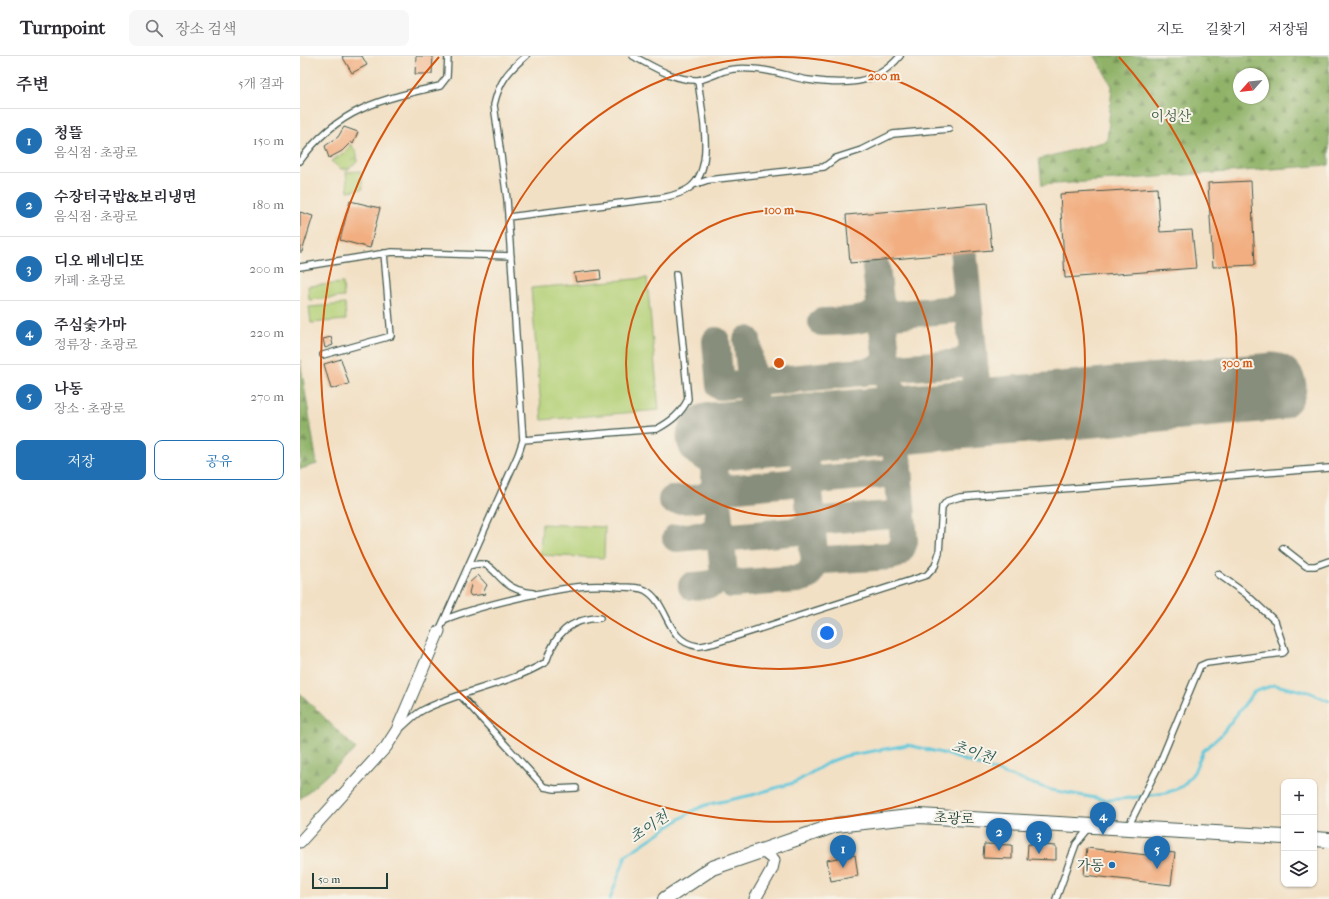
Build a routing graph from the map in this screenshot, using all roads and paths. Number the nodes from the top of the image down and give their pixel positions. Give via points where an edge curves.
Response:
1 (448, 56) edge
2 (526, 56) edge
3 (633, 56) edge
4 (900, 56) edge
5 (698, 80) junction
6 (949, 129) dead end
7 (300, 161) edge
8 (692, 186) junction
9 (508, 217) junction
10 (384, 253) junction
11 (511, 256) junction
12 (300, 266) edge
13 (676, 274) dead end
14 (323, 355) dead end
15 (523, 440) junction
16 (1329, 468) edge
17 (1283, 548) dead end
18 (1329, 561) edge
19 (469, 566) junction
20 (1218, 574) dead end
21 (536, 594) junction
22 (600, 618) dead end
23 (446, 619) junction
24 (439, 631) joint
25 (460, 695) junction
26 (397, 730) junction
27 (576, 788) dead end
28 (1092, 825) junction
29 (1128, 827) junction
30 (1281, 837) edge
31 (1317, 839) edge
32 (1329, 840) edge
33 (300, 842) edge
34 (757, 852) junction
35 (665, 899) edge
36 (755, 899) edge
37 (1056, 899) edge

1 - 7 lane via 447,77 440,86 396,96 343,118 322,135
2 - 9 lane via 511,68 497,89 494,105
3 - 5 lane via 668,74
4 - 5 lane via 881,74 860,80 807,80 775,70 742,68 726,70
5 - 8 lane via 706,155 699,176
6 - 8 lane via 893,134 861,150 836,158 824,167 708,180
8 - 9 lane via 683,192 662,198
9 - 11 lane
10 - 11 lane
10 - 12 lane
10 - 14 lane via 390,336
11 - 15 lane
13 - 15 lane via 688,399 683,409 670,422 656,429
15 - 19 lane
16 - 21 lane via 960,497 947,501 942,507 939,553 935,566 927,575 715,643 698,646 684,642 674,632 656,601 645,590 581,585
17 - 18 lane via 1306,566
19 - 21 lane via 482,563 516,590
19 - 23 lane
20 - 29 lane via 1246,594 1275,621 1285,651 1200,666 1148,789
21 - 23 lane via 470,610
22 - 25 lane via 584,618 564,629 551,646 546,662 529,672
23 - 24 lane
24 - 26 street
25 - 26 lane via 421,711
25 - 27 lane via 544,787
26 - 33 street via 386,747
28 - 29 street, 초광로
28 - 34 street, 초광로 via 919,816 836,825
28 - 37 lane via 1076,844
29 - 30 street, 초광로
31 - 32 street
34 - 35 street, 초광로 via 712,868
34 - 36 street via 765,853 774,860 772,869

